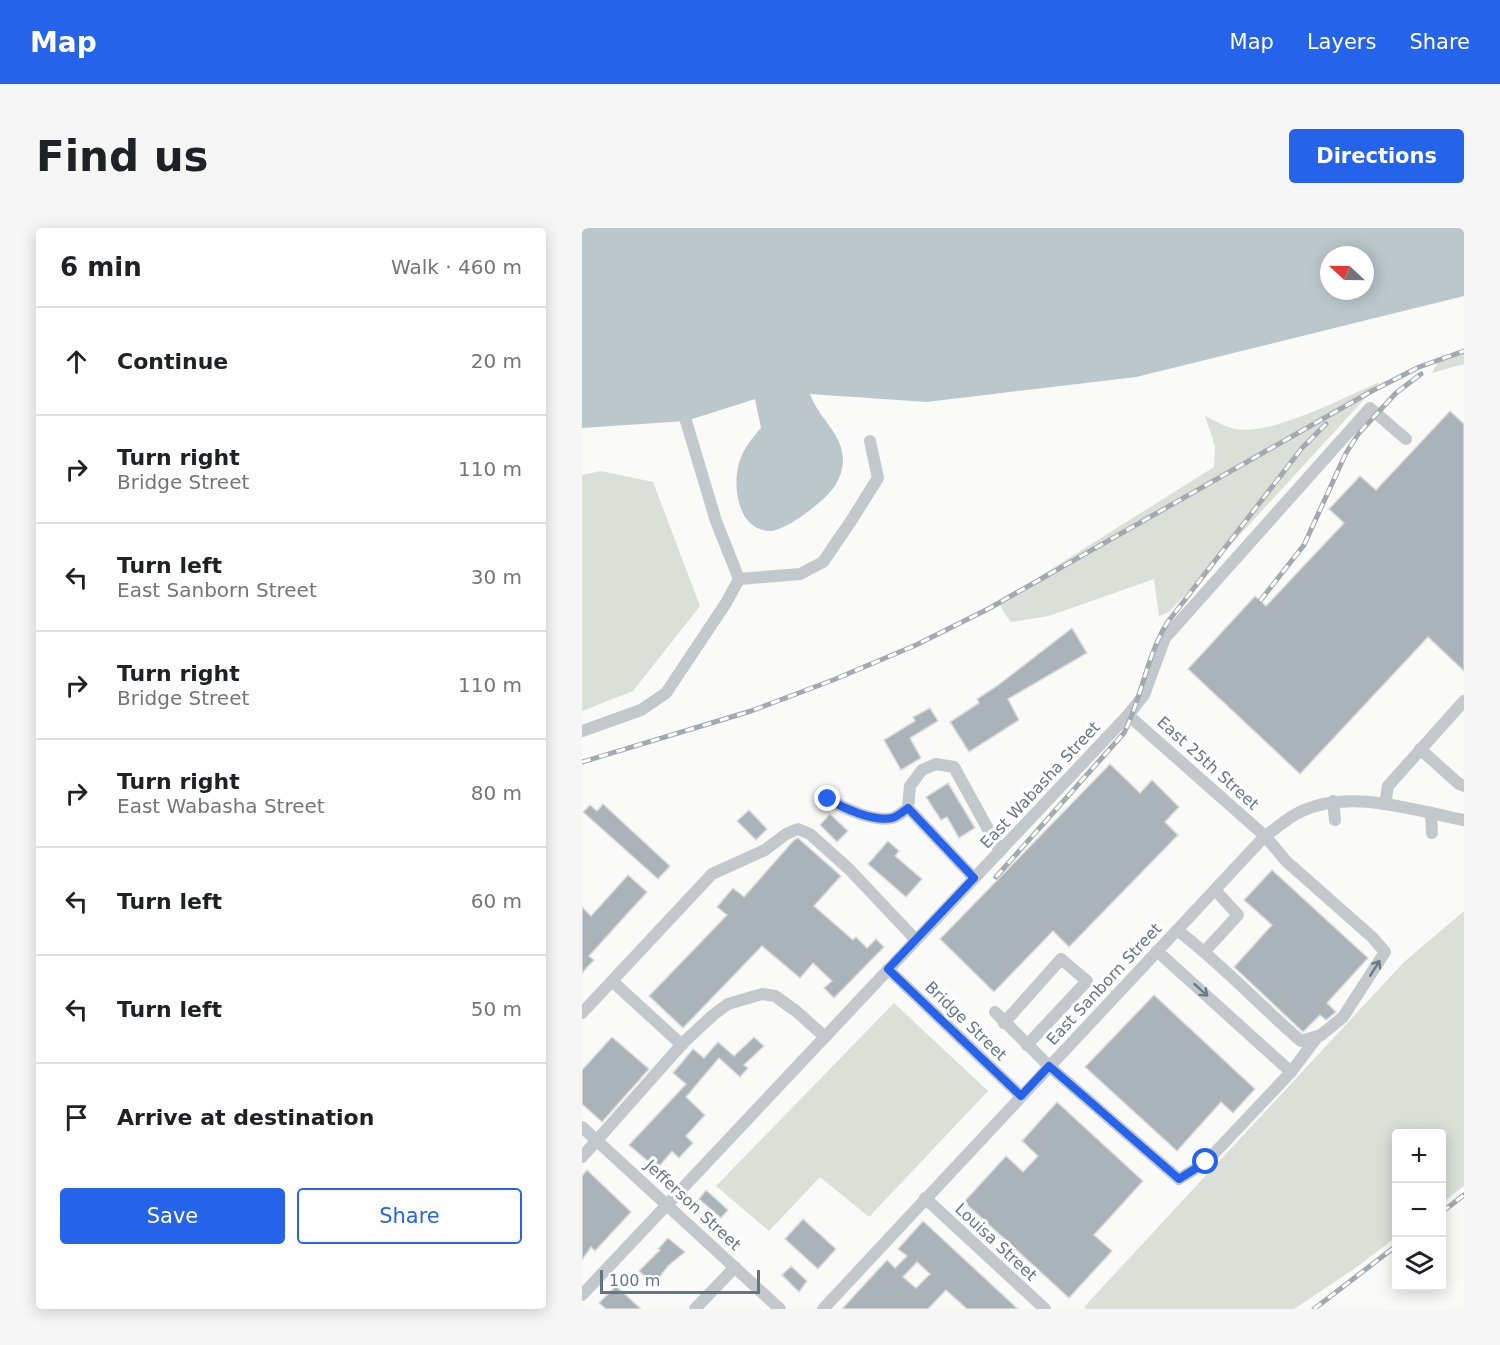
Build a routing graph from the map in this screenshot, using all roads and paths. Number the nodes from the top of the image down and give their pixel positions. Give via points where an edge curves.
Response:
1 (686, 421) dead end
2 (1406, 439) dead end
3 (870, 441) dead end
4 (739, 579) junction
5 (1464, 701) edge
6 (1128, 715) junction
7 (582, 731) edge
8 (1420, 749) junction
9 (1464, 786) edge
10 (828, 799) dead end
11 (1333, 801) junction
12 (1385, 804) junction
13 (908, 808) junction
14 (1431, 814) junction
15 (1335, 820) dead end
16 (1464, 820) edge
17 (1432, 833) dead end
18 (1265, 837) junction
19 (1000, 851) junction
20 (974, 878) junction
21 (1215, 890) junction
22 (1177, 930) junction
23 (916, 940) junction
24 (1157, 951) junction
25 (1205, 951) junction
26 (888, 969) junction
27 (612, 981) junction
28 (995, 1012) dead end
29 (582, 1013) edge
30 (1004, 1023) junction
31 (1318, 1036) junction
32 (825, 1037) junction
33 (682, 1045) junction
34 (1027, 1045) junction
35 (1049, 1066) junction
36 (1291, 1072) junction
37 (1021, 1096) junction
38 (582, 1127) edge
39 (597, 1141) junction
40 (582, 1157) edge
41 (925, 1198) junction
42 (668, 1204) junction
43 (735, 1267) junction
44 (582, 1295) edge
45 (695, 1309) edge
46 (780, 1309) edge
47 (823, 1309) edge
48 (1045, 1309) edge

1 - 4 street via 716,521
2 - 6 street, East Wabasha Street via 1370,408 1166,638 1144,695
3 - 4 street via 878,478 823,562 800,574
4 - 7 street via 666,693 641,710
5 - 8 street
6 - 18 street, East 25th Street
6 - 19 street, East Wabasha Street
8 - 9 street
8 - 12 street via 1388,786
10 - 13 street via 851,812 873,816 892,818
11 - 12 street, East Sanborn Street
11 - 15 street
11 - 18 street, East Sanborn Street via 1299,812
12 - 14 street, East Sanborn Street
13 - 19 street via 910,786 922,770 936,764 954,767
13 - 20 street
14 - 16 street, East Sanborn Street
14 - 17 street
18 - 21 street, East Sanborn Street
31 -> 18 street, East 25th Street via 1343,1017 1385,951
19 - 20 street, East Wabasha Street
20 - 23 street, East Wabasha Street
21 - 22 street, East Sanborn Street
21 - 25 street via 1238,915
22 - 24 street, East Sanborn Street
22 - 25 street
23 - 26 street, East Wabasha Street
23 - 27 street via 849,869 810,834 798,829 765,850 712,874
24 - 35 street, East Sanborn Street
24 -> 36 street
25 - 31 street via 1301,1041
26 - 32 street, East Wabasha Street
26 - 37 street, Bridge Street
27 - 29 street
27 - 33 street
28 - 30 street
30 - 34 street
30 - 34 street via 1061,958 1087,981
31 - 36 street
32 - 33 street via 775,996 762,994 728,1004
32 - 42 street, East Wabasha Street
33 - 39 street
34 - 35 street
35 - 36 street via 1179,1179 1206,1162
35 - 37 street, East Sanborn Street
37 - 41 street, East Sanborn Street
38 - 39 street, Jefferson Street
39 - 40 street
39 - 42 street, Jefferson Street
41 - 47 street, East Sanborn Street
41 - 48 street, Louisa Street
42 - 43 street, Jefferson Street
42 - 44 street, East Wabasha Street
43 - 45 street
43 - 46 street, Jefferson Street

